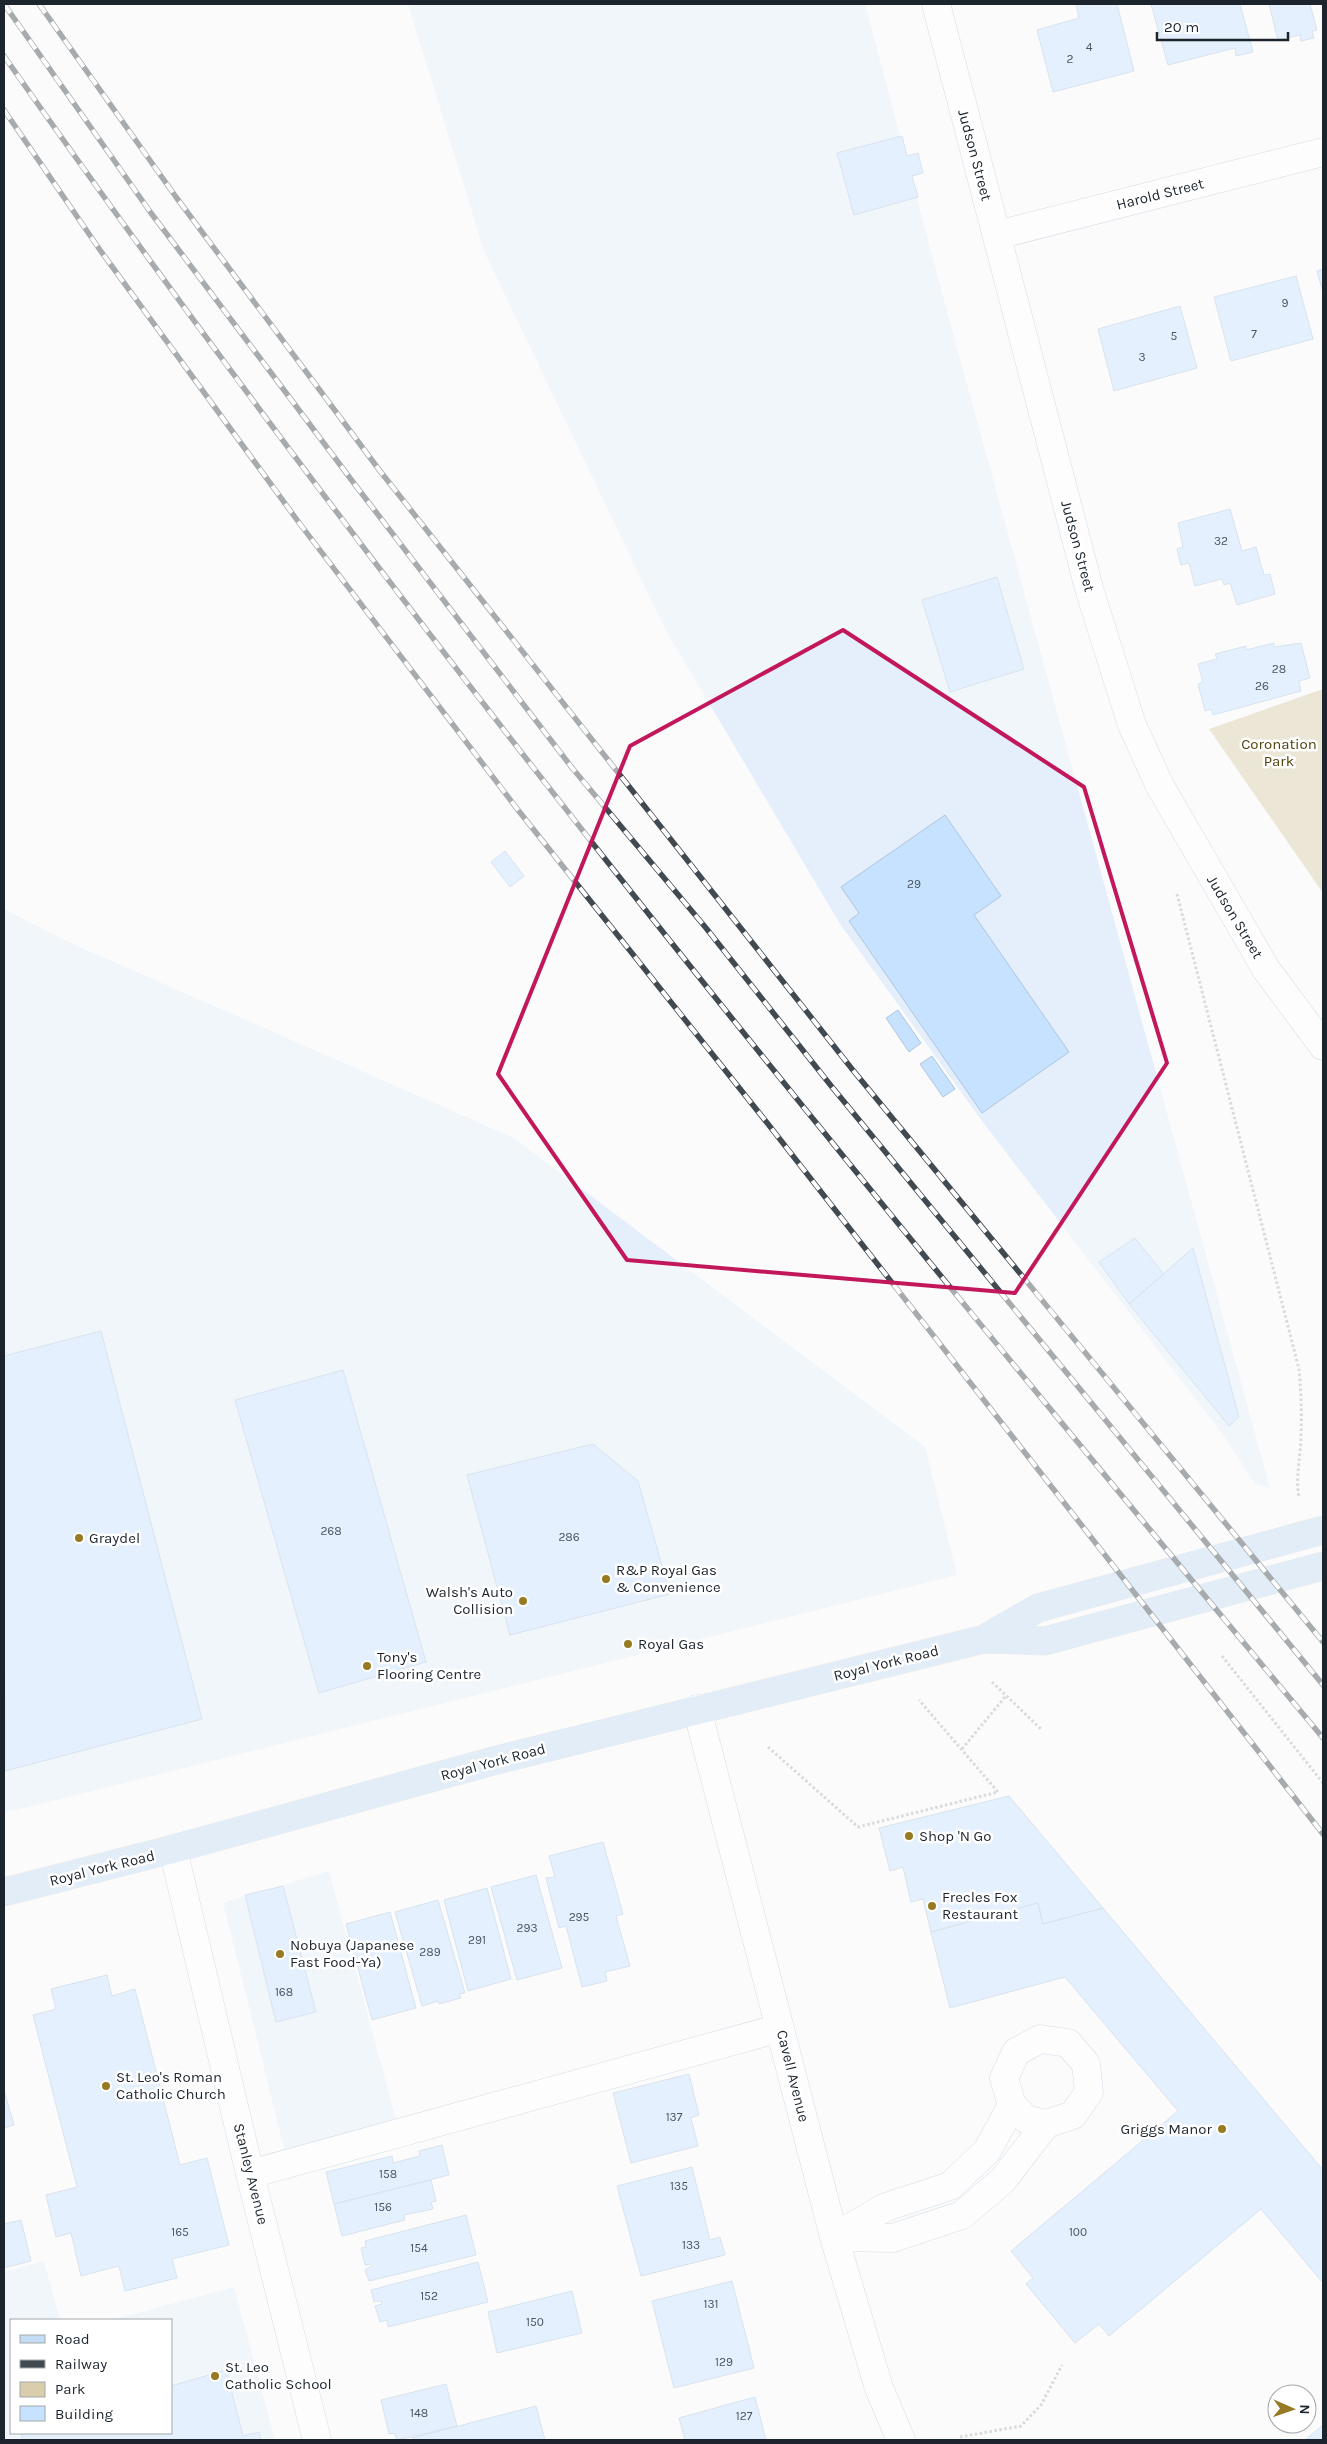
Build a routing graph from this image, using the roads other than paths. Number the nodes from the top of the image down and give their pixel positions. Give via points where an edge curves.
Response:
1 (936, 4) edge
2 (1323, 152) edge
3 (997, 235) junction
4 (1323, 1046) edge
5 (1323, 1530) edge
6 (1323, 1566) edge
7 (984, 1639) junction
8 (697, 1709) junction
9 (173, 1849) junction
10 (4, 1892) edge
11 (780, 2028) junction
12 (1012, 2105) junction
13 (1046, 2124) junction
14 (250, 2174) junction
15 (834, 2237) junction
16 (317, 2440) edge
17 (901, 2440) edge

1 - 3 street, Judson Street
2 - 3 street, Harold Street
3 - 4 street, Judson Street via 1090,592 1132,725 1160,786 1266,968
5 - 7 main road, Royal York Road via 1038,1608
6 - 7 main road, Royal York Road via 1045,1641
7 - 8 main road, Royal York Road
8 - 9 main road, Royal York Road via 443,1774
8 - 11 street, Cavell Avenue
9 - 10 main road, Royal York Road
9 - 14 street, Stanley Avenue
11 - 14 street
11 - 15 street, Cavell Avenue
12 - 13 street via 1026,2119
12 - 13 street via 1004,2078 1016,2052 1040,2039 1068,2044 1086,2064 1089,2092 1072,2115
12 - 15 street via 987,2152 950,2186 886,2207
13 - 15 street via 1003,2180 962,2215 893,2238
14 - 16 street, Stanley Avenue
15 - 17 street, Cavell Avenue via 879,2388

